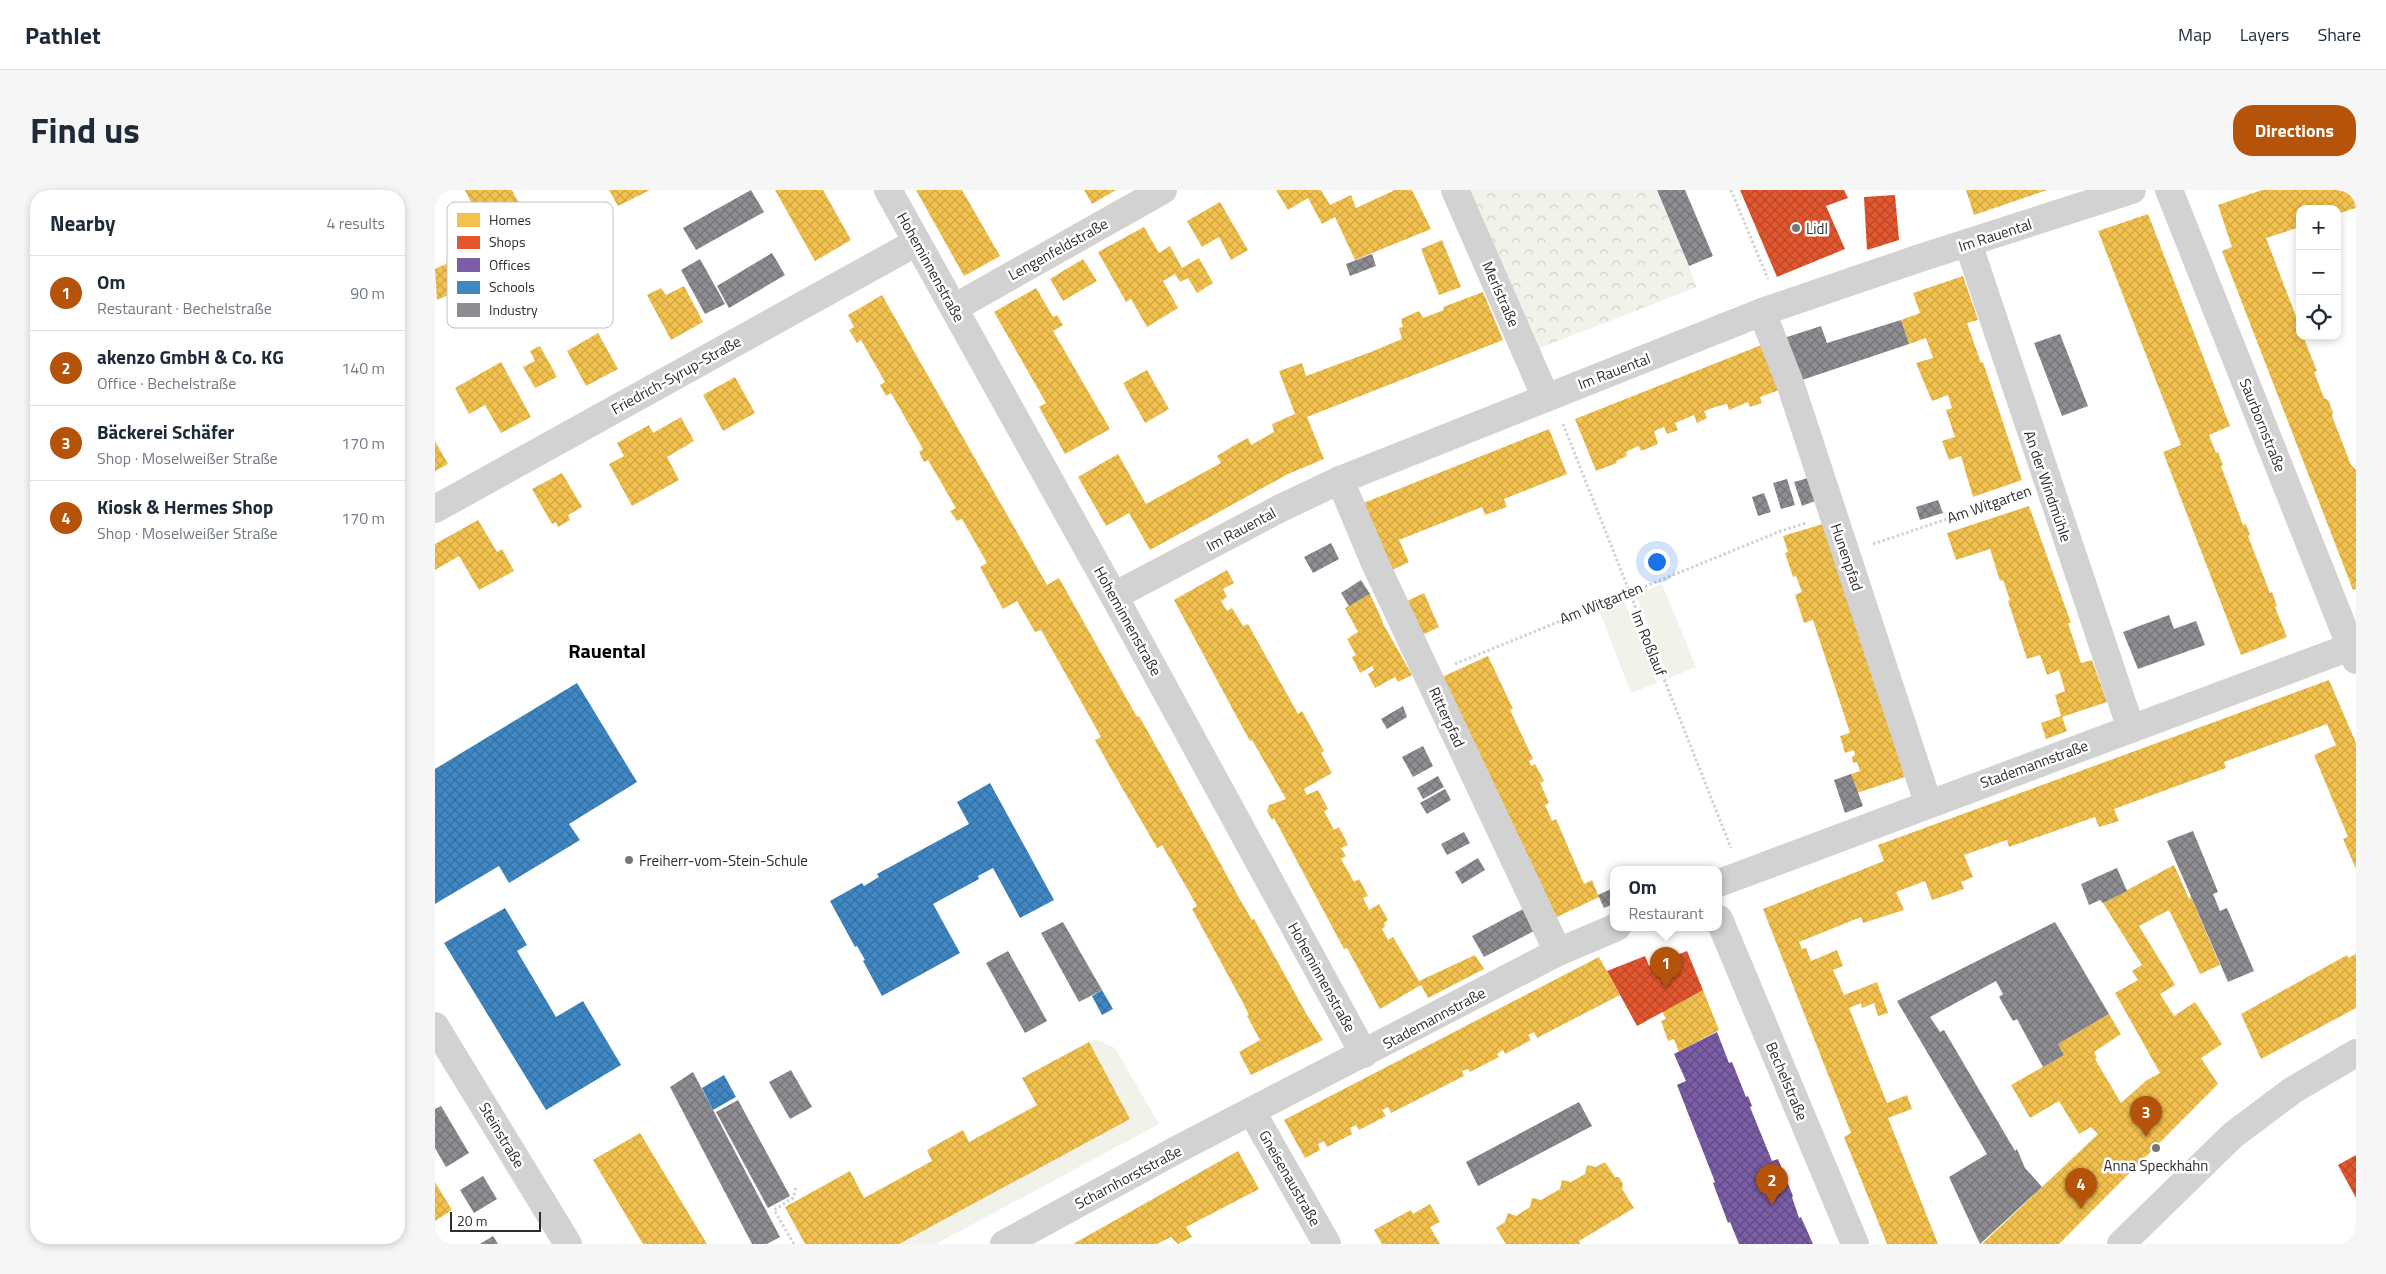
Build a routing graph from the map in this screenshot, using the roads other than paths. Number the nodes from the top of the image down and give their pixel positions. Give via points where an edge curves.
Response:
1 (888, 190) edge
2 (1163, 190) edge
3 (1455, 190) edge
4 (2132, 190) edge
5 (2169, 190) edge
6 (917, 242) junction
7 (1968, 243) junction
8 (954, 308) junction
9 (1762, 312) junction
10 (1553, 407) junction
11 (1340, 480) junction
12 (435, 509) edge
13 (1114, 596) junction
14 (2353, 653) edge
15 (2131, 729) junction
16 (1928, 803) junction
17 (1730, 878) edge
18 (1722, 925) edge
19 (1610, 930) edge
20 (1558, 952) junction
21 (435, 1026) edge
22 (2356, 1053) edge
23 (1364, 1054) junction
24 (1253, 1112) junction
25 (568, 1244) edge
26 (1004, 1244) edge
27 (1327, 1244) edge
28 (1855, 1244) edge
29 (2121, 1244) edge

1 - 6 street, Hoheminnenstraße
2 - 8 street, Lengenfeldstraße
3 - 10 street, Merlstraße
4 - 7 street, Im Rauental
5 - 14 street, Saurbornstraße
6 - 8 street, Hoheminnenstraße
6 - 12 street, Friedrich-Syrup-Straße
7 - 9 street, Im Rauental
7 - 15 street, An der Windmühle
8 - 13 street, Hoheminnenstraße
9 - 10 street, Im Rauental
9 - 16 street, Hunenpfad via 1791,386
10 - 11 street, Im Rauental
11 - 13 street, Im Rauental
11 - 20 street, Ritterpfad via 1374,561
13 - 23 street, Hoheminnenstraße
14 - 15 street, Stademannstraße
15 - 16 street, Stademannstraße
16 - 17 street, Stademannstraße
18 - 28 street, Bechelstraße
19 - 20 street, Stademannstraße
20 - 23 street, Stademannstraße
21 - 25 street, Steinstraße
22 - 29 street via 2293,1090 2233,1135
23 - 24 street, Stademannstraße
24 - 26 street, Scharnhorststraße
24 - 27 street, Gneisenaustraße

